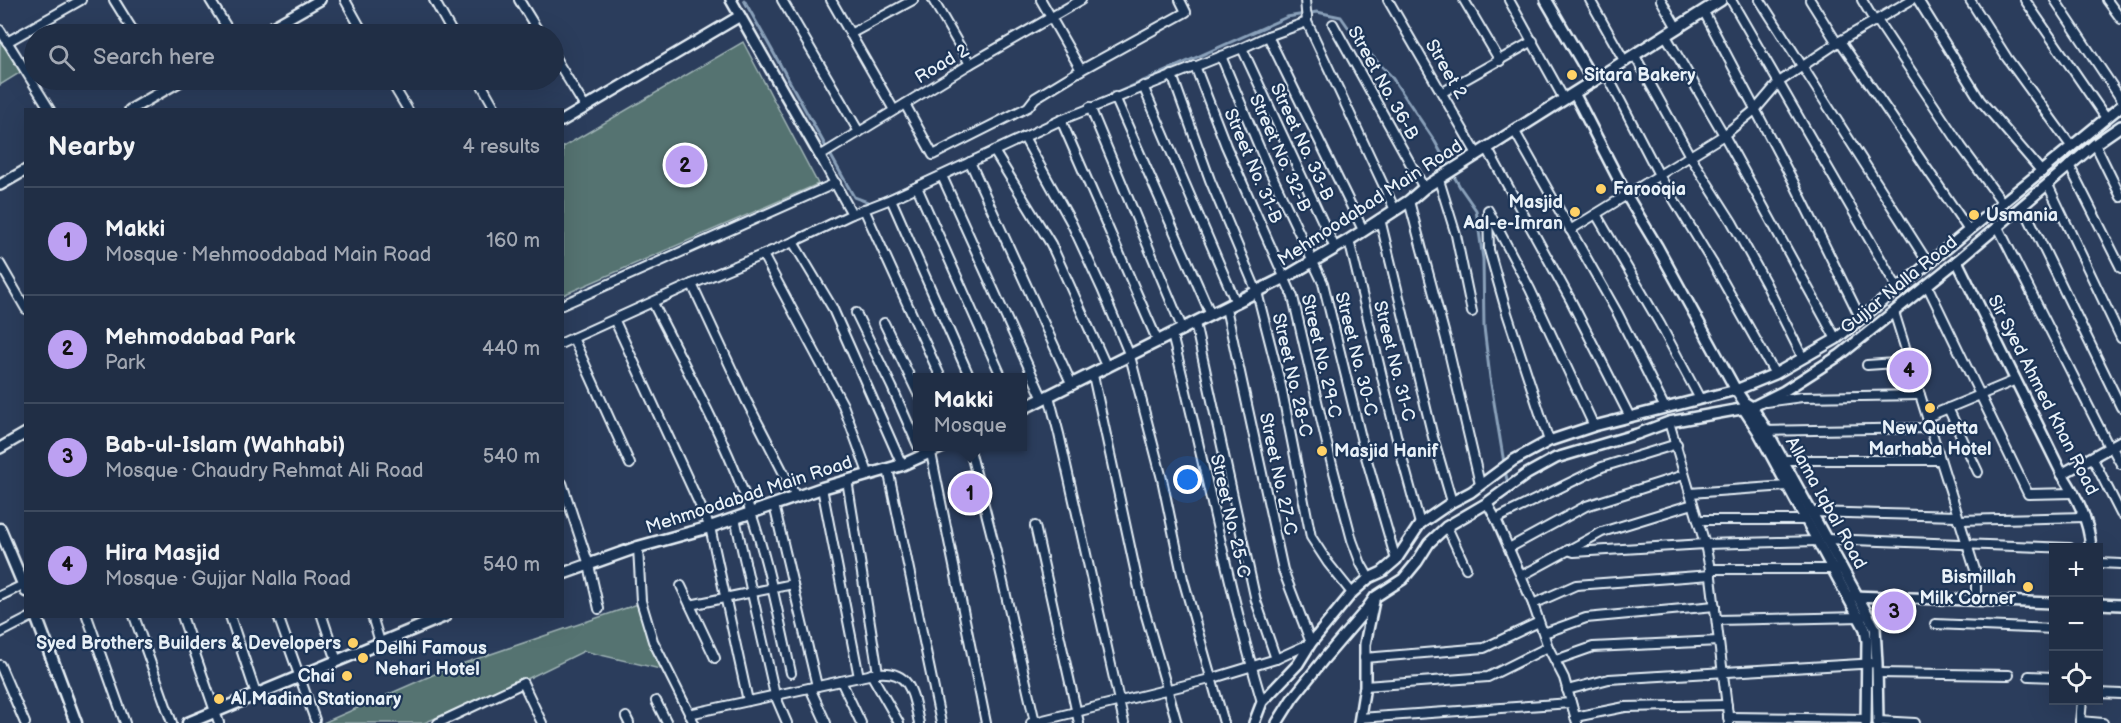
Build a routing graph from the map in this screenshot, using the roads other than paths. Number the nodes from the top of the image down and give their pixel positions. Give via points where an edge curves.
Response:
1 (81, 0) edge
2 (114, 0) edge
3 (210, 0) edge
4 (319, 0) edge
5 (345, 0) edge
6 (434, 0) edge
7 (519, 0) edge
8 (731, 0) edge
9 (782, 0) edge
10 (831, 0) edge
11 (913, 0) edge
12 (933, 0) edge
13 (1041, 0) edge
14 (1082, 0) edge
15 (1180, 0) edge
16 (1305, 0) edge
17 (1388, 0) edge
18 (1464, 0) edge
19 (1509, 0) edge
20 (1546, 0) edge
21 (1590, 0) edge
22 (1661, 0) edge
23 (1721, 0) edge
24 (1731, 0) edge
25 (1760, 0) edge
26 (1810, 0) edge
27 (1862, 0) edge
28 (1911, 0) edge
29 (1918, 0) edge
30 (1970, 0) edge
31 (2025, 0) edge
32 (2055, 0) edge
33 (2106, 0) edge
34 (1704, 12) junction
35 (740, 16) junction
36 (1051, 18) junction
37 (1307, 19) junction
38 (2121, 19) edge
39 (1876, 21) junction
40 (39, 24) edge
41 (129, 24) edge
42 (225, 24) edge
43 (277, 24) edge
44 (358, 24) edge
45 (447, 24) edge
46 (534, 24) edge
47 (1333, 24) dead end
48 (1677, 28) junction
49 (0, 30) edge
50 (24, 32) edge
51 (850, 34) junction
52 (1268, 36) junction
53 (1666, 36) junction
54 (1533, 41) junction
55 (7, 42) junction
56 (1839, 42) junction
57 (1242, 48) junction
58 (1221, 56) junction
59 (1630, 59) junction
60 (1500, 61) junction
61 (970, 64) junction
62 (1195, 66) junction
63 (1802, 67) junction
64 (24, 69) edge
65 (1081, 70) junction
66 (564, 73) edge
67 (1606, 73) junction
68 (1172, 75) junction
69 (1593, 81) junction
70 (1779, 82) junction
71 (1143, 86) junction
72 (37, 90) edge
73 (157, 90) edge
74 (396, 90) edge
75 (485, 90) edge
76 (1443, 92) junction
77 (1575, 93) junction
78 (1115, 97) junction
79 (1564, 99) junction
80 (2121, 99) edge
81 (905, 104) junction
82 (2121, 106) edge
83 (49, 108) edge
84 (133, 108) edge
85 (407, 108) edge
86 (495, 108) edge
87 (585, 108) junction
88 (1090, 108) junction
89 (1756, 109) junction
90 (894, 110) junction
91 (2106, 118) junction
92 (564, 120) edge
93 (1061, 120) junction
94 (2121, 127) edge
95 (1514, 130) junction
96 (856, 134) junction
97 (1724, 135) junction
98 (1024, 137) junction
99 (2095, 144) junction
100 (2071, 146) junction
101 (1487, 148) junction
102 (994, 151) junction
103 (823, 154) junction
104 (1473, 156) junction
105 (1690, 156) junction
106 (970, 162) junction
107 (2069, 165) junction
108 (24, 171) edge
109 (2042, 172) junction
110 (1659, 175) junction
111 (942, 176) junction
112 (1441, 178) junction
113 (836, 183) junction
114 (0, 185) edge
115 (2048, 185) junction
116 (917, 187) junction
117 (1424, 188) junction
118 (1627, 196) junction
119 (2121, 197) edge
120 (891, 199) junction
121 (1409, 201) junction
122 (2002, 202) junction
123 (2023, 206) junction
124 (864, 209) junction
125 (1395, 210) junction
126 (852, 214) junction
127 (1596, 214) junction
128 (1380, 219) junction
129 (1997, 225) junction
130 (1968, 229) junction
131 (1363, 230) junction
132 (1570, 230) junction
133 (1349, 240) junction
134 (793, 242) junction
135 (1335, 248) junction
136 (764, 255) junction
137 (1313, 261) junction
138 (1957, 261) junction
139 (0, 264) edge
140 (1928, 264) junction
141 (2121, 268) edge
142 (1286, 277) junction
143 (692, 284) junction
144 (1927, 285) junction
145 (1898, 289) junction
146 (1257, 292) junction
147 (654, 303) junction
148 (564, 305) edge
149 (1231, 305) junction
150 (24, 306) edge
151 (1472, 312) dead end
152 (1894, 312) junction
153 (856, 313) dead end
154 (1211, 315) junction
155 (1860, 317) junction
156 (615, 321) junction
157 (884, 323) dead end
158 (1195, 323) junction
159 (1177, 332) junction
160 (573, 338) junction
161 (2121, 338) edge
162 (1836, 339) junction
163 (564, 342) edge
164 (1158, 342) junction
165 (1130, 356) junction
166 (1803, 358) junction
167 (1910, 362) junction
168 (1867, 365) dead end
169 (1107, 368) junction
170 (939, 373) edge
171 (968, 373) edge
172 (1000, 373) edge
173 (1775, 374) junction
174 (1093, 375) junction
175 (2016, 380) junction
176 (913, 384) edge
177 (1072, 385) junction
178 (1737, 391) junction
179 (1920, 395) junction
180 (1980, 395) junction
181 (1046, 398) junction
182 (1700, 399) junction
183 (1764, 402) junction
184 (1747, 406) junction
185 (1027, 407) edge
186 (2121, 407) edge
187 (1665, 408) junction
188 (1948, 408) junction
189 (1630, 417) junction
190 (1927, 417) junction
191 (913, 421) edge
192 (1669, 422) junction
193 (1594, 426) junction
194 (1930, 428) junction
195 (1762, 431) junction
196 (24, 434) edge
197 (1549, 441) junction
198 (2121, 441) edge
199 (1677, 444) junction
200 (2110, 447) junction
201 (0, 448) edge
202 (926, 451) edge
203 (930, 451) edge
204 (970, 451) edge
205 (2092, 457) junction
206 (1783, 460) junction
207 (1939, 460) junction
208 (630, 464) dead end
209 (2121, 464) edge
210 (902, 465) junction
211 (888, 469) junction
212 (1978, 472) dead end
213 (868, 473) junction
214 (2062, 474) junction
215 (1684, 475) junction
216 (847, 480) junction
217 (1480, 484) junction
218 (1787, 486) junction
219 (822, 488) junction
220 (564, 489) edge
221 (1690, 493) junction
222 (2074, 493) junction
223 (796, 497) junction
224 (1452, 502) junction
225 (1487, 503) junction
226 (1693, 504) junction
227 (774, 505) junction
228 (751, 513) junction
229 (2121, 514) edge
230 (1808, 516) junction
231 (2085, 517) junction
232 (735, 518) junction
233 (1958, 518) junction
234 (1496, 519) junction
235 (1698, 520) junction
236 (1420, 524) junction
237 (1035, 526) dead end
238 (710, 527) junction
239 (1447, 527) junction
240 (0, 529) edge
241 (1821, 540) junction
242 (1966, 543) junction
243 (2091, 543) edge
244 (1706, 544) junction
245 (2049, 547) edge
246 (638, 548) junction
247 (1509, 548) junction
248 (1568, 550) junction
249 (1396, 560) junction
250 (2103, 563) edge
251 (2121, 564) edge
252 (589, 565) junction
253 (21, 567) edge
254 (1466, 568) dead end
255 (1838, 569) junction
256 (1711, 572) junction
257 (564, 573) edge
258 (1521, 576) junction
259 (1369, 578) junction
260 (793, 584) junction
261 (681, 586) dead end
262 (24, 588) edge
263 (772, 589) junction
264 (752, 593) junction
265 (1352, 593) junction
266 (0, 596) edge
267 (1852, 596) junction
268 (1375, 597) junction
269 (726, 598) junction
270 (1976, 600) junction
271 (2049, 603) edge
272 (1533, 604) junction
273 (2103, 604) edge
274 (690, 605) junction
275 (2121, 605) edge
276 (1715, 606) junction
277 (599, 609) dead end
278 (1864, 617) junction
279 (30, 618) edge
280 (35, 618) edge
281 (88, 618) edge
282 (135, 618) edge
283 (183, 618) edge
284 (231, 618) edge
285 (280, 618) edge
286 (323, 618) edge
287 (373, 618) edge
288 (440, 618) edge
289 (1717, 620) junction
290 (1539, 622) junction
291 (1935, 624) dead end
292 (2049, 629) edge
293 (0, 633) edge
294 (1544, 633) junction
295 (1719, 641) junction
296 (380, 642) junction
297 (1311, 643) junction
298 (1548, 647) junction
299 (716, 658) dead end
300 (1364, 658) junction
301 (1276, 659) junction
302 (1556, 660) junction
303 (337, 661) junction
304 (1877, 663) junction
305 (1866, 664) junction
306 (0, 665) edge
307 (1251, 667) junction
308 (1722, 671) junction
309 (791, 673) dead end
310 (1878, 673) junction
311 (875, 674) junction
312 (2009, 675) dead end
313 (299, 676) junction
314 (2029, 676) dead end
315 (859, 677) junction
316 (2049, 677) edge
317 (1210, 679) junction
318 (841, 681) junction
319 (1365, 686) junction
320 (814, 687) junction
321 (1167, 688) junction
322 (1567, 690) junction
323 (2103, 693) edge
324 (256, 694) junction
325 (2121, 694) edge
326 (775, 695) junction
327 (656, 701) dead end
328 (748, 701) junction
329 (1118, 701) junction
330 (1262, 702) junction
331 (1571, 703) junction
332 (1726, 705) junction
333 (2082, 705) edge
334 (215, 711) junction
335 (1076, 713) junction
336 (690, 714) junction
337 (315, 720) dead end
338 (1360, 720) edge
339 (1576, 720) edge
340 (1728, 720) edge
341 (1053, 721) edge
342 (1866, 721) edge
343 (540, 722) edge
344 (1878, 722) edge
345 (2080, 722) edge
346 (25, 723) edge
347 (76, 723) edge
348 (125, 723) edge
349 (172, 723) edge
350 (188, 723) edge
351 (219, 723) edge
352 (438, 723) edge
353 (667, 723) edge
354 (694, 723) edge
355 (787, 723) edge
356 (826, 723) edge
357 (861, 723) edge
358 (899, 723) edge
359 (919, 723) edge
360 (941, 723) edge
361 (986, 723) edge
362 (1033, 723) edge
363 (1079, 723) edge
364 (1124, 723) edge
365 (1177, 723) edge
366 (1224, 723) edge
367 (1254, 723) edge
368 (1276, 723) edge
369 (1915, 723) edge
370 (2103, 723) edge

1 - 40 street
2 - 41 street
3 - 42 street
4 - 43 street
5 - 44 street
6 - 45 street
7 - 46 street
8 - 35 street
9 - 96 street
10 - 51 street
11 - 51 street
12 - 61 street
13 - 36 street
14 - 36 street, Road 2
15 - 65 street via 1186,12
16 - 37 street
17 - 76 street, Street 2
18 - 60 street
19 - 54 street
20 - 69 main road
21 - 59 street
22 - 48 street
23 - 34 main road, Mehmoodabad Main Road
24 - 70 street
25 - 63 street
26 - 56 street
27 - 39 street
28 - 39 street
29 - 109 street via 1980,100
30 - 100 street
31 - 91 street
32 - 80 street
33 - 38 street
34 - 48 main road, Mehmoodabad Main Road
34 - 89 street
35 - 87 street
35 - 103 street
36 - 61 street, Road 2
36 - 65 street
37 - 52 street
37 - 125 street
39 - 56 street
39 - 122 street
47 - 117 street, Street No. 36-B
48 - 53 main road, Mehmoodabad Main Road
49 - 55 street
50 - 55 street
51 - 90 street
52 - 57 street
52 - 131 street
53 - 59 main road, Mehmoodabad Main Road
53 - 97 street
54 - 60 street
54 - 79 street
55 - 64 street
56 - 63 street
56 - 130 street
57 - 58 street
57 - 135 street, Street No. 33-B
58 - 62 street
58 - 137 street, Street No. 32-B
59 - 67 main road, Mehmoodabad Main Road
59 - 105 street
60 - 76 street
61 - 81 street, Road 2
62 - 68 street
62 - 142 street, Street No. 31-B via 1226,146
63 - 70 street
63 - 140 street
65 - 81 street via 1035,98 1028,107 933,155
66 - 87 street
67 - 69 main road, Mehmoodabad Main Road
67 - 110 street
68 - 71 street
68 - 146 street, Street No. 28-C
69 - 77 main road, Mehmoodabad Main Road
70 - 89 street
70 - 145 street
71 - 78 street
71 - 149 street, Street No. 27-C
72 - 83 street
73 - 84 street
74 - 85 street
75 - 86 street
76 - 104 street, Street 2
77 - 79 main road, Mehmoodabad Main Road
77 - 118 street, Allama Iqbal Road
78 - 88 street
78 - 154 street
79 - 95 main road, Mehmoodabad Main Road
81 - 90 street, Road 2
82 - 91 street
87 - 92 street
88 - 93 street
88 - 159 street, Street No. 25-C
89 - 97 street
89 - 155 street
90 - 96 street, Road 2
91 - 100 street
93 - 98 street
93 - 164 street
94 - 99 street, Gujjar Nalla Road
95 - 101 main road, Mehmoodabad Main Road
95 - 132 street
96 - 103 street, Road 2
97 - 105 street
97 - 162 street
98 - 102 street
98 - 165 street via 1071,222
99 - 107 street, Gujjar Nalla Road
99 - 119 street
100 - 109 street
101 - 104 main road, Mehmoodabad Main Road
101 - 189 street
102 - 106 street
102 - 169 street via 1051,244
103 - 113 street
104 - 112 main road, Mehmoodabad Main Road
105 - 110 street
105 - 166 street via 1732,222
106 - 111 street
106 - 177 street
107 - 115 street, Gujjar Nalla Road
107 - 141 street
108 - 114 street
109 - 122 street
110 - 118 street
110 - 173 street
111 - 116 street
111 - 181 street
112 - 117 main road, Mehmoodabad Main Road
112 - 151 street
113 - 126 street
113 - 148 street
115 - 123 street, Gujjar Nalla Road
115 - 161 street
116 - 120 street
116 - 172 street
117 - 121 main road, Mehmoodabad Main Road
118 - 127 street
118 - 178 street, Allama Iqbal Road
120 - 124 street
120 - 171 street
121 - 125 main road, Mehmoodabad Main Road
121 - 217 street
122 - 130 street
123 - 129 street, Gujjar Nalla Road
123 - 186 street
124 - 126 street
124 - 170 street
125 - 128 main road, Mehmoodabad Main Road
126 - 134 street
127 - 132 street
127 - 182 street
128 - 131 main road, Mehmoodabad Main Road
128 - 224 street
129 - 138 street, Gujjar Nalla Road
129 - 200 street
130 - 140 street
131 - 133 main road, Mehmoodabad Main Road
132 - 187 street
133 - 135 main road, Mehmoodabad Main Road
133 - 236 street, Street No. 31-C
134 - 136 street
134 - 210 street via 832,307
135 - 137 main road, Mehmoodabad Main Road
136 - 143 street
136 - 213 street via 843,405
137 - 142 main road, Mehmoodabad Main Road
137 - 249 street, Street No. 30-C via 1323,283
138 - 144 street, Gujjar Nalla Road
138 - 175 street, Sir Syed Ahmed Khan Road
139 - 150 street
140 - 145 street
142 - 146 main road, Mehmoodabad Main Road
142 - 259 street, Street No. 29-C via 1352,540
143 - 147 street
143 - 223 street
144 - 152 street, Gujjar Nalla Road
144 - 180 street
145 - 155 street
146 - 149 main road, Mehmoodabad Main Road
146 - 265 street, Street No. 28-C via 1281,386 1311,537
147 - 156 street
147 - 228 street via 717,432
149 - 154 main road, Mehmoodabad Main Road
149 - 297 street, Street No. 27-C via 1283,570
152 - 167 street
152 - 183 street, Gujjar Nalla Road via 1840,355
153 - 191 street
154 - 158 main road, Mehmoodabad Main Road
155 - 162 street
156 - 160 street
156 - 238 street
157 - 176 street
158 - 159 main road, Mehmoodabad Main Road
158 - 301 street via 1256,602
159 - 164 main road, Mehmoodabad Main Road
159 - 307 street, Street No. 25-C via 1226,570
160 - 163 street
160 - 208 street
162 - 166 street
164 - 165 main road, Mehmoodabad Main Road
165 - 169 main road, Mehmoodabad Main Road
165 - 317 street
166 - 173 street
167 - 168 street
167 - 179 street
169 - 174 main road, Mehmoodabad Main Road
173 - 178 street
174 - 177 main road, Mehmoodabad Main Road
174 - 321 street via 1142,602
175 - 180 street
175 - 214 street, Sir Syed Ahmed Khan Road
177 - 181 main road, Mehmoodabad Main Road
178 - 182 street
178 - 184 street, Allama Iqbal Road
179 - 183 street via 1802,397
179 - 190 street
180 - 188 street
180 - 222 street via 2028,494
181 - 185 main road, Mehmoodabad Main Road
181 - 329 street via 1059,434
182 - 187 street
183 - 184 street, Gujjar Nalla Road
184 - 192 street, Gujjar Nalla Road
184 - 195 street, Allama Iqbal Road
187 - 189 street
188 - 190 street
188 - 212 street
189 - 193 street
190 - 194 street
192 - 199 street
192 - 225 street, Gujjar Nalla Road via 1556,458
193 - 197 street
193 - 197 street via 1488,210 1489,250
194 - 195 street
194 - 207 street
195 - 206 street, Allama Iqbal Road
195 - 218 street, Allama Iqbal Road
196 - 201 street
197 - 217 street
198 - 200 street
199 - 215 street
199 - 234 street via 1602,467
200 - 205 street
200 - 209 street
202 - 210 main road, Mehmoodabad Main Road
203 - 361 street
204 - 362 street
205 - 214 street
205 - 229 street
206 - 207 street
206 - 230 street, Allama Iqbal Road
207 - 233 street
210 - 211 main road, Mehmoodabad Main Road
211 - 213 main road, Mehmoodabad Main Road
211 - 360 street
213 - 216 main road, Mehmoodabad Main Road
214 - 222 street, Sir Syed Ahmed Khan Road
215 - 221 street
215 - 247 street via 1586,506
216 - 219 main road, Mehmoodabad Main Road
216 - 311 street
217 - 224 street
218 - 221 street
218 - 230 street, Allama Iqbal Road
219 - 223 main road, Mehmoodabad Main Road
219 - 315 street
220 - 252 street
221 - 226 street
222 - 231 street, Sir Syed Ahmed Khan Road
223 - 227 main road, Mehmoodabad Main Road
224 - 236 street
225 - 234 street
225 - 239 street, Gujjar Nalla Road
226 - 235 street
226 - 248 street via 1602,532
227 - 228 main road, Mehmoodabad Main Road
227 - 260 street
228 - 232 main road, Mehmoodabad Main Road
228 - 263 street
230 - 233 street
230 - 235 street
230 - 241 street, Allama Iqbal Road
231 - 233 street
231 - 243 street, Sir Syed Ahmed Khan Road
232 - 238 main road, Mehmoodabad Main Road
232 - 264 street
233 - 242 street
234 - 247 street
235 - 244 street
236 - 249 street
237 - 335 street
238 - 246 main road, Mehmoodabad Main Road
238 - 269 street
239 - 254 street
239 - 268 street, Gujjar Nalla Road via 1429,543 1403,579
240 - 253 main road
241 - 242 street
241 - 244 street
241 - 255 street, Allama Iqbal Road
242 - 245 street
242 - 270 street via 1976,573
244 - 248 street
244 - 256 street
246 - 252 main road, Mehmoodabad Main Road
246 - 336 street via 641,601 653,641
247 - 258 street
248 - 258 street
249 - 259 street
250 - 251 street
252 - 257 main road, Mehmoodabad Main Road
252 - 277 street
253 - 262 main road
255 - 256 street
255 - 267 street, Allama Iqbal Road
256 - 272 street via 1576,585
256 - 276 street
258 - 272 street
259 - 265 street
260 - 263 street
260 - 320 street
261 - 274 street
262 - 266 street
263 - 264 street
263 - 309 street
264 - 269 street
264 - 326 street
265 - 297 street
267 - 270 street
267 - 278 street, Allama Iqbal Road
268 - 300 street
268 - 368 street, Gujjar Nalla Road
269 - 274 street
269 - 328 street
270 - 271 street
272 - 290 street
273 - 275 street
274 - 299 street
276 - 289 street
276 - 294 street via 1586,618
278 - 289 street
278 - 304 street, Allama Iqbal Road via 1875,628
278 - 305 street, Allama Iqbal Road
279 - 293 street
280 - 347 main road
281 - 348 street
282 - 349 street
283 - 334 street
284 - 324 street
285 - 313 street
286 - 303 street
287 - 296 street
288 - 296 main road
289 - 295 street
290 - 294 street
290 - 300 street via 1484,648
291 - 292 street
294 - 298 street
295 - 302 street via 1593,647
295 - 308 street
296 - 303 main road
297 - 301 street
297 - 330 street via 1298,664
298 - 302 street
298 - 319 street via 1488,677
300 - 319 street
301 - 307 street
302 - 322 street
303 - 313 main road
304 - 305 street
304 - 310 street, Allama Iqbal Road
305 - 308 street
305 - 342 street, Allama Iqbal Road
306 - 346 street
307 - 317 street
307 - 330 street, Street No. 25-C
308 - 322 street via 1609,679
308 - 332 street
310 - 312 street
310 - 344 street, Allama Iqbal Road
311 - 315 street
311 - 358 street
311 - 359 street via 901,675 908,684
313 - 324 main road
313 - 337 street
314 - 316 street
315 - 318 street
317 - 321 street
317 - 366 street
318 - 320 street
318 - 357 street
319 - 338 street
320 - 326 street
320 - 356 street
321 - 329 street
321 - 365 street
322 - 331 street
323 - 325 street
324 - 334 main road
326 - 328 street
326 - 355 street
327 - 353 street
328 - 336 street
329 - 335 street
329 - 364 street
330 - 367 street
331 - 338 street
331 - 339 street
332 - 339 street via 1625,707
332 - 340 street
333 - 345 street
334 - 350 main road
334 - 351 street
335 - 341 street
335 - 363 street
336 - 354 street
340 - 342 street
341 - 362 street
343 - 352 street via 523,683
344 - 369 street
345 - 370 street

